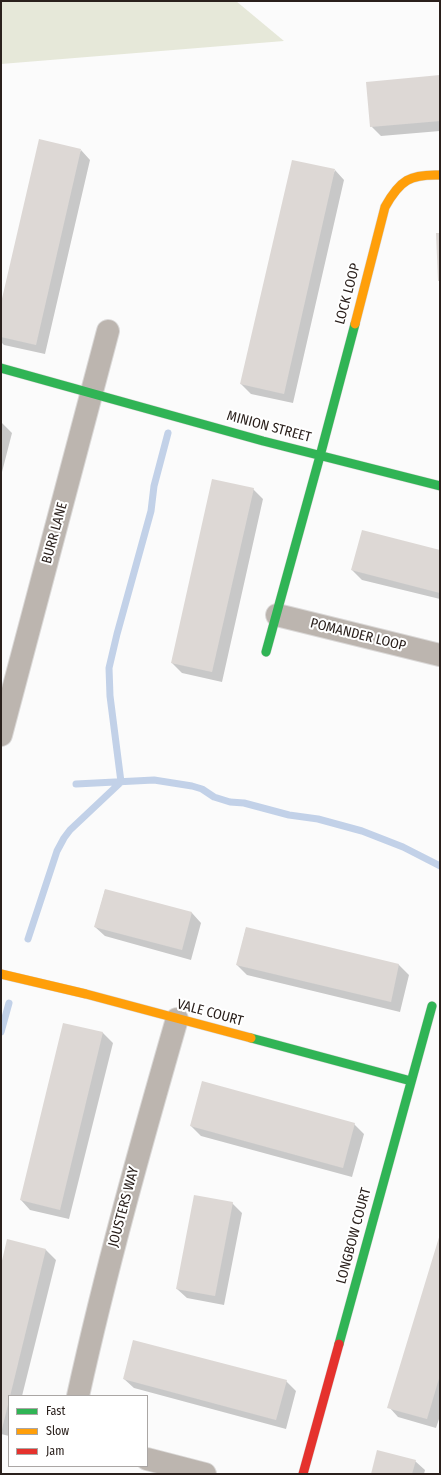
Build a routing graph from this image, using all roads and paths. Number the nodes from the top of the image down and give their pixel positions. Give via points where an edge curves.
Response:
1 (440, 175) edge
2 (108, 331) dead end
3 (1, 368) edge
4 (92, 392) junction
5 (320, 456) junction
6 (440, 486) edge
7 (277, 615) junction
8 (266, 652) dead end
9 (440, 655) edge
10 (1, 735) edge
11 (1, 974) edge
12 (432, 1006) dead end
13 (177, 1019) junction
14 (411, 1081) junction
15 (78, 1395) edge
16 (148, 1459) edge
17 (206, 1474) edge
18 (303, 1474) edge

1 - 5 street, LOCK LOOP via 417,176 402,184 393,192 385,207
2 - 4 street, BURR LANE
3 - 4 street, MINION STREET
4 - 5 street, MINION STREET
4 - 10 street, BURR LANE
5 - 6 street, MINION STREET
5 - 7 street
7 - 8 street
7 - 9 street, POMANDER LOOP
11 - 13 street, VALE COURT
12 - 14 street, LONGBOW COURT
13 - 14 street, VALE COURT
13 - 15 street, JOUSTERS WAY via 129,1186
14 - 18 street, LONGBOW COURT
16 - 17 street

